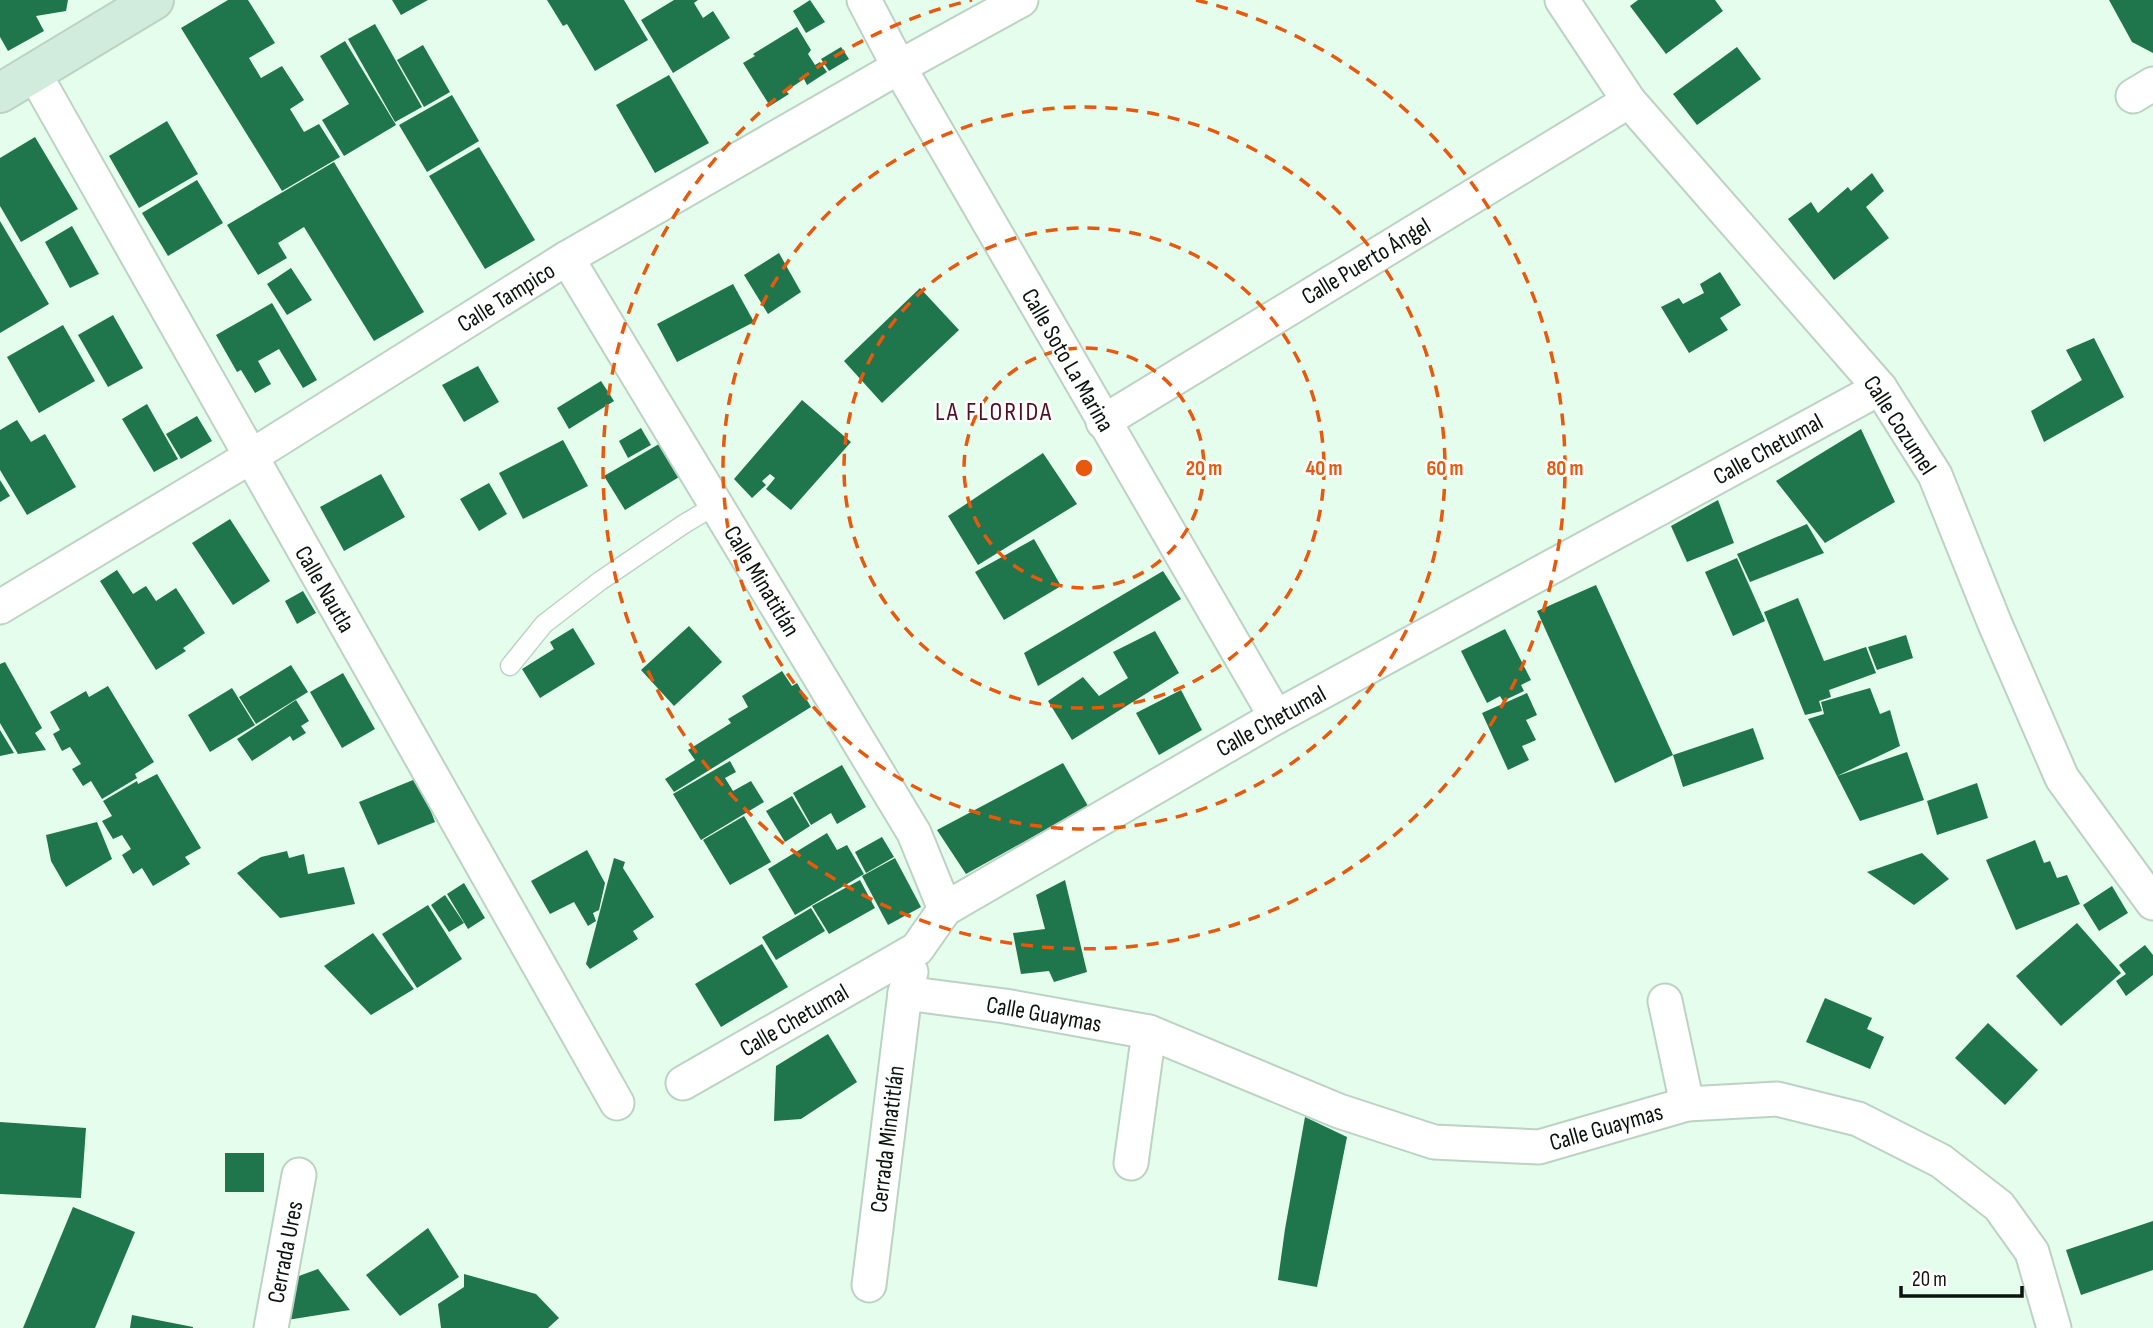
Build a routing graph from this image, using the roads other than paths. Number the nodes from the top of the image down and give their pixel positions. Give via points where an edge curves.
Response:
1 (155, 0) edge
2 (864, 0) edge
3 (1021, 0) edge
4 (1562, 0) edge
5 (899, 67) junction
6 (34, 73) junction
7 (0, 93) edge
8 (1629, 101) junction
9 (567, 258) junction
10 (1880, 388) junction
11 (1103, 422) junction
12 (250, 457) junction
13 (716, 505) junction
14 (0, 607) edge
15 (510, 666) dead end
16 (1276, 717) junction
17 (2149, 887) edge
18 (945, 909) junction
19 (916, 950) junction
20 (905, 993) junction
21 (1664, 1001) dead end
22 (1149, 1032) junction
23 (683, 1083) dead end
24 (617, 1103) dead end
25 (1687, 1104) junction
26 (1131, 1163) dead end
27 (299, 1175) dead end
28 (869, 1285) dead end
29 (271, 1328) edge
30 (2054, 1328) edge

1 - 6 main road
2 - 5 street, Calle Soto La Marina
3 - 5 street, Calle Tampico
4 - 8 street, Calle Cozumel
5 - 9 street, Calle Tampico
5 - 11 street, Calle Soto La Marina
6 - 7 main road
6 - 12 street, Calle Nautla
8 - 10 street, Calle Cozumel
8 - 11 street, Calle Puerto Ángel
9 - 12 street, Calle Tampico
9 - 13 street, Calle Minatitlán
10 - 16 street, Calle Chetumal
10 - 17 street, Calle Cozumel via 1935,475 2062,778
11 - 16 street, Calle Soto La Marina
12 - 14 street, Calle Tampico
12 - 24 street, Calle Nautla
13 - 15 lane via 544,624
13 - 18 street, Calle Minatitlán via 914,833
16 - 18 street, Calle Chetumal
18 - 19 street, Calle Chetumal
19 - 20 street
19 - 23 street, Calle Chetumal
20 - 22 street, Calle Guaymas
20 - 28 street, Cerrada Minatitlán
21 - 25 street
22 - 25 street, Calle Guaymas via 1339,1111 1434,1142 1539,1147
22 - 26 street
25 - 30 street, Calle Guaymas via 1777,1098 1858,1119 1941,1161 1999,1206 2032,1252
27 - 29 street, Cerrada Ures

